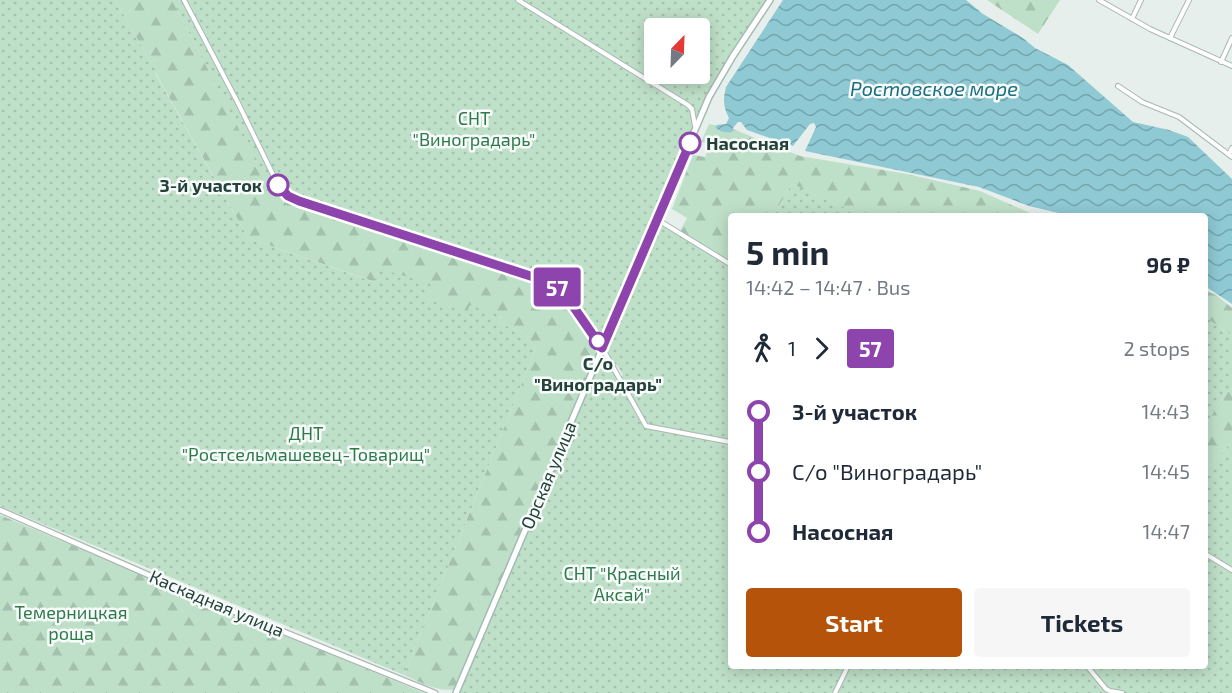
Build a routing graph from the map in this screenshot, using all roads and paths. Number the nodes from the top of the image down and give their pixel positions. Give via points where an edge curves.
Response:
1 (184, 0) edge
2 (518, 0) edge
3 (770, 0) edge
4 (1099, 0) edge
5 (1141, 0) edge
6 (1189, 0) edge
7 (1132, 19) junction
8 (1170, 38) junction
9 (1232, 38) edge
10 (1221, 62) junction
11 (1232, 66) edge
12 (1118, 86) dead end
13 (696, 130) junction
14 (1232, 148) edge
15 (1230, 155) edge
16 (658, 220) junction
17 (728, 263) edge
18 (602, 348) junction
19 (728, 442) edge
20 (0, 510) edge
21 (1208, 555) edge
22 (1232, 570) edge
23 (847, 669) edge
24 (1089, 669) edge
25 (435, 693) edge
26 (456, 693) edge
27 (835, 693) edge
28 (1122, 693) edge

1 - 18 street via 278,185 288,196 549,282 564,293
2 - 13 street via 688,105
3 - 13 main road, Орская улица via 718,80
4 - 7 street
5 - 7 street
6 - 8 street
7 - 8 street
8 - 10 street
9 - 10 street
10 - 11 street
12 - 15 street via 1142,102 1179,117
13 - 16 main road, Орская улица
14 - 15 street
16 - 17 street
16 - 18 main road, Орская улица
18 - 19 street via 646,426
18 - 26 main road, Орская улица
20 - 25 street, Каскадная улица via 215,604
21 - 22 street
23 - 27 street
24 - 28 street via 1110,692

